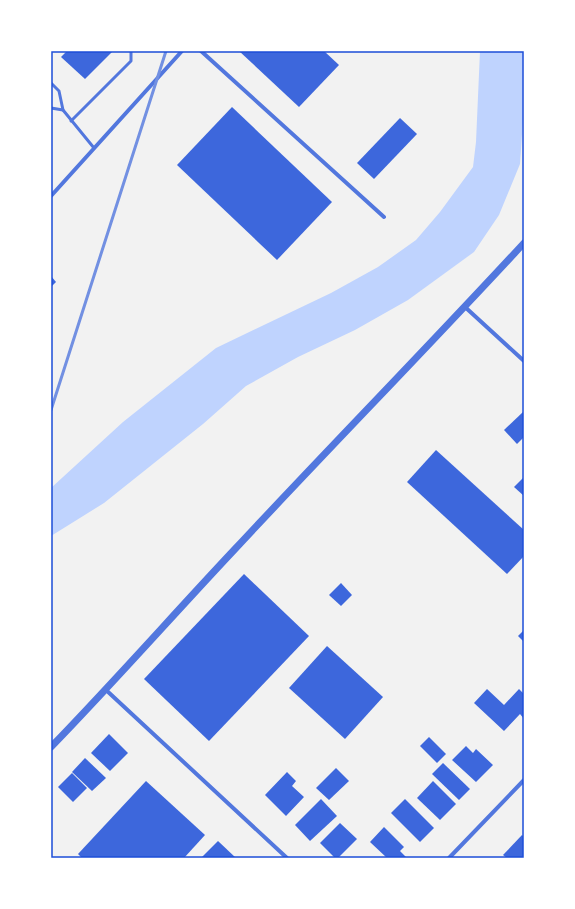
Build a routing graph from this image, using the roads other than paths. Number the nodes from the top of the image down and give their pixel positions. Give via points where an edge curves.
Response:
1 (131, 51) edge
2 (182, 51) edge
3 (201, 51) edge
4 (51, 83) edge
5 (51, 108) edge
6 (63, 110) junction
7 (71, 121) junction
8 (94, 148) junction
9 (51, 196) edge
10 (384, 217) dead end
11 (524, 243) edge
12 (465, 307) junction
13 (524, 361) edge
14 (106, 690) junction
15 (51, 747) edge
16 (524, 780) edge
17 (287, 858) edge
18 (449, 858) edge

1 - 7 lane via 131,61
2 - 8 street
3 - 10 street
4 - 6 lane via 59,91
5 - 6 lane
6 - 7 lane
7 - 8 lane
8 - 9 street
11 - 12 street
12 - 13 street
12 - 14 street via 235,548
14 - 15 street
14 - 17 street
16 - 18 street

